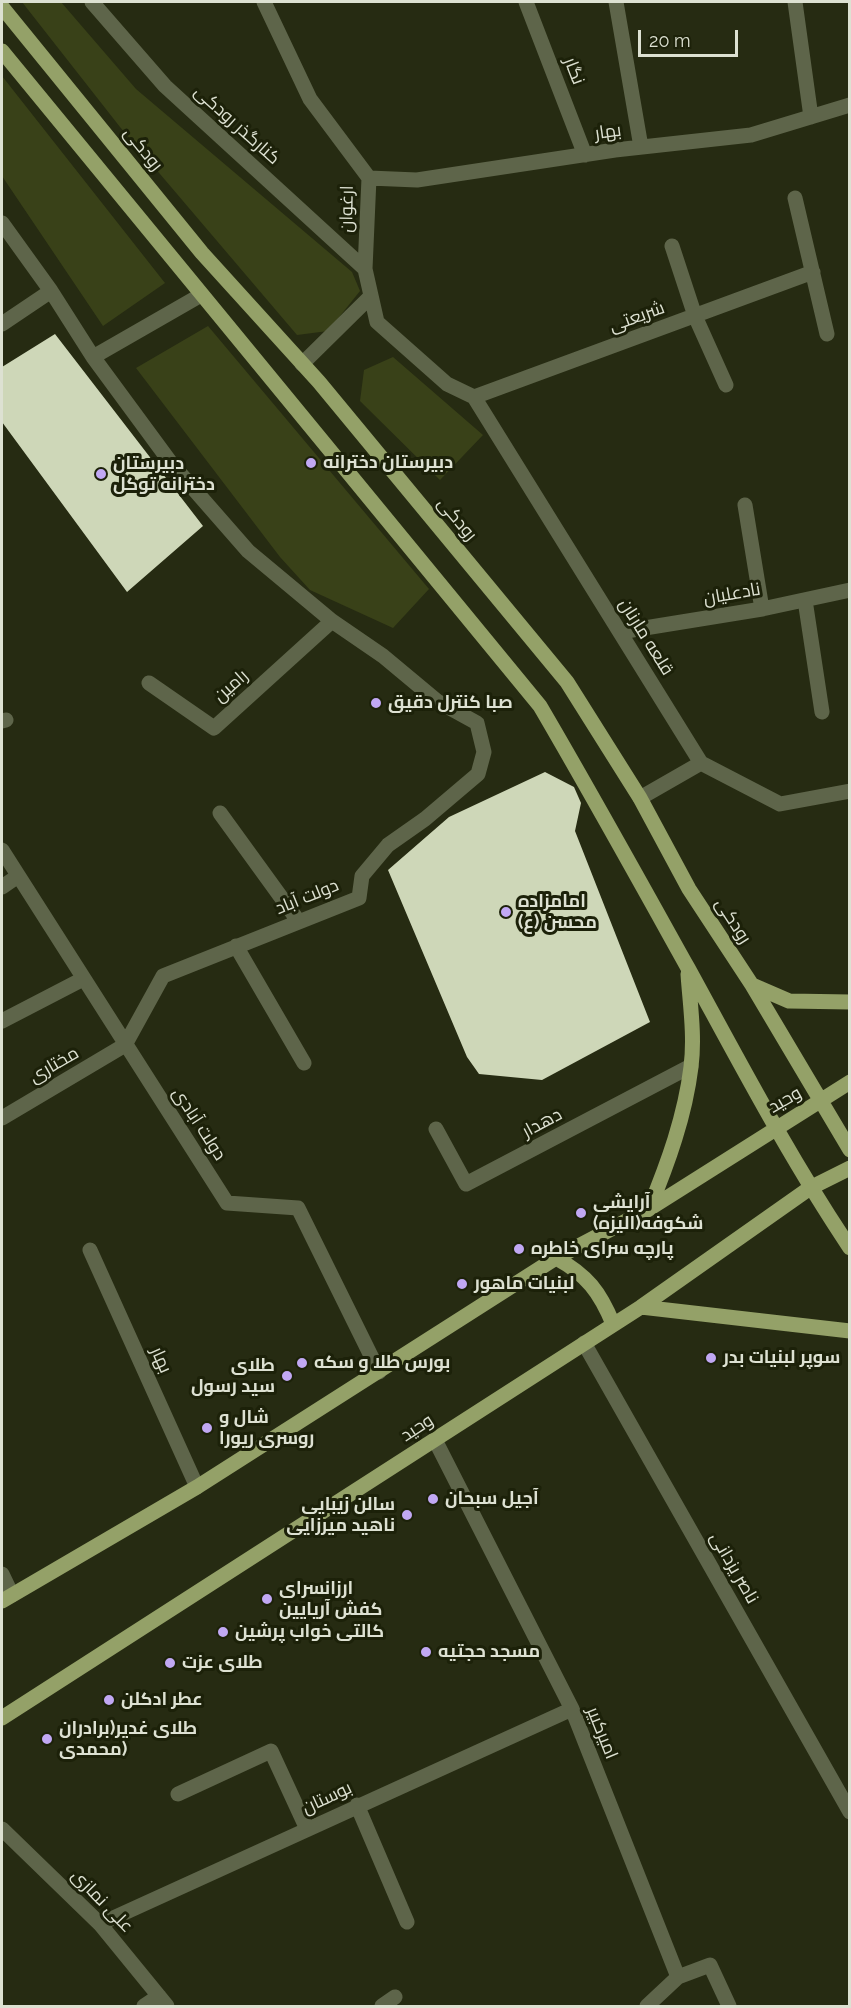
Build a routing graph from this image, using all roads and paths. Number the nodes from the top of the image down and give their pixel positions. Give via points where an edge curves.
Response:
1 (92, 2) edge
2 (264, 2) edge
3 (526, 2) edge
4 (616, 2) edge
5 (795, 2) edge
6 (2, 7) edge
7 (2, 51) edge
8 (849, 105) edge
9 (811, 117) junction
10 (641, 147) junction
11 (585, 155) junction
12 (369, 178) junction
13 (795, 198) dead end
14 (2, 223) edge
15 (672, 246) dead end
16 (365, 269) junction
17 (813, 272) junction
18 (51, 291) junction
19 (201, 295) junction
20 (371, 296) junction
21 (695, 316) junction
22 (2, 324) edge
23 (827, 334) dead end
24 (93, 357) junction
25 (302, 364) junction
26 (726, 385) dead end
27 (474, 397) junction
28 (745, 505) dead end
29 (849, 590) edge
30 (805, 600) junction
31 (762, 609) junction
32 (332, 621) junction
33 (620, 632) junction
34 (149, 683) dead end
35 (822, 712) dead end
36 (701, 763) junction
37 (849, 791) edge
38 (640, 798) junction
39 (220, 813) dead end
40 (2, 850) edge
41 (18, 876) junction
42 (2, 886) edge
43 (299, 922) junction
44 (236, 946) junction
45 (688, 968) junction
46 (83, 979) junction
47 (752, 985) junction
48 (849, 1002) edge
49 (2, 1022) edge
50 (125, 1046) junction
51 (304, 1063) dead end
52 (691, 1066) junction
53 (849, 1082) edge
54 (822, 1101) junction
55 (2, 1118) edge
56 (775, 1128) junction
57 (436, 1129) dead end
58 (849, 1150) edge
59 (849, 1168) edge
60 (810, 1188) junction
61 (649, 1209) junction
62 (849, 1248) edge
63 (90, 1250) dead end
64 (556, 1258) junction
65 (641, 1307) junction
66 (613, 1324) junction
67 (849, 1331) edge
68 (584, 1343) junction
69 (379, 1372) junction
70 (435, 1440) junction
71 (197, 1487) junction
72 (2, 1574) edge
73 (7, 1598) edge
74 (572, 1709) junction
75 (2, 1718) edge
76 (178, 1794) dead end
77 (357, 1805) junction
78 (849, 1812) edge
79 (2, 1829) edge
80 (307, 1829) junction
81 (407, 1922) dead end
82 (100, 1924) junction
83 (678, 1977) junction
84 (395, 1997) dead end
85 (163, 2002) edge
86 (144, 2007) edge
87 (382, 2007) edge
88 (647, 2007) edge
89 (729, 2007) edge

1 - 16 street, کنارگذر رودکی via 165,86
2 - 12 street, ارغوان via 310,99
3 - 11 street, نگار
4 - 10 street
5 - 9 street
6 - 25 main road, رودکی via 202,253
7 - 19 main road
8 - 9 street, بهار
9 - 10 street, بهار via 751,135
10 - 11 street, بهار
11 - 12 street, بهار via 417,180
12 - 16 street, ارغوان
13 - 17 street
14 - 18 street
15 - 21 street
16 - 20 street, ارغوان
17 - 21 street, شریعتی
17 - 23 street
18 - 22 street
18 - 24 street
19 - 24 street
19 - 45 main road via 540,706
20 - 25 street
20 - 27 street, ارغوان via 378,321 447,384
21 - 26 street
21 - 27 street, شریعتی
24 - 32 street via 171,463 248,551
25 - 38 main road, رودکی via 567,682
27 - 33 street, قلعه مارنان
28 - 31 street
29 - 30 street, نادعلیان
30 - 31 street, نادعلیان
30 - 35 street
31 - 33 street, نادعلیان
32 - 34 street, رامین via 214,728
32 - 43 street, دولت آباد via 384,656 437,701 477,723 484,752 478,774 388,845 362,876 359,898
33 - 36 street, قلعه مارنان
36 - 37 street via 780,804
36 - 38 street
38 - 47 main road, رودکی via 688,889
39 - 43 street
40 - 41 street, دولت آبادی
41 - 42 street
41 - 46 street, دولت آبادی
43 - 44 street, دولت آباد
44 - 50 street, دولت آباد via 163,976
44 - 51 street
45 - 52 main road
45 - 56 main road
46 - 49 street
46 - 50 street, دولت آبادی
47 - 48 main road via 789,1001
47 - 54 main road, رودکی
50 - 55 street, مختاری
50 - 69 street, دولت آبادی via 226,1203 298,1208
52 - 57 street, دهدار via 466,1184
52 - 61 main road via 671,1155
53 - 54 main road, وحید
54 - 56 main road, وحید
54 - 58 main road, رودکی
56 - 60 main road
56 - 61 main road, وحید
59 - 60 main road, وحید
60 - 62 main road
60 - 65 main road, وحید
61 - 64 main road, وحید
63 - 71 street, بهار
64 - 66 main road via 576,1269 592,1285
64 - 69 main road, وحید
65 - 66 main road, وحید
65 - 67 main road
66 - 68 main road, وحید
68 - 70 main road, وحید
68 - 78 street, ناصر یزدانی
69 - 71 main road, وحید
70 - 74 street, امیرکبیر
70 - 75 main road, وحید
71 - 73 main road, وحید
72 - 73 street
74 - 77 street, بوستان
74 - 83 street, امیرکبیر
76 - 80 street via 271,1751
77 - 80 street, بوستان
77 - 81 street
79 - 82 street, علی نمازی
80 - 82 street, بوستان
82 - 85 street, علی نمازی
83 - 88 street
83 - 89 street via 710,1965
84 - 87 street
85 - 86 street

